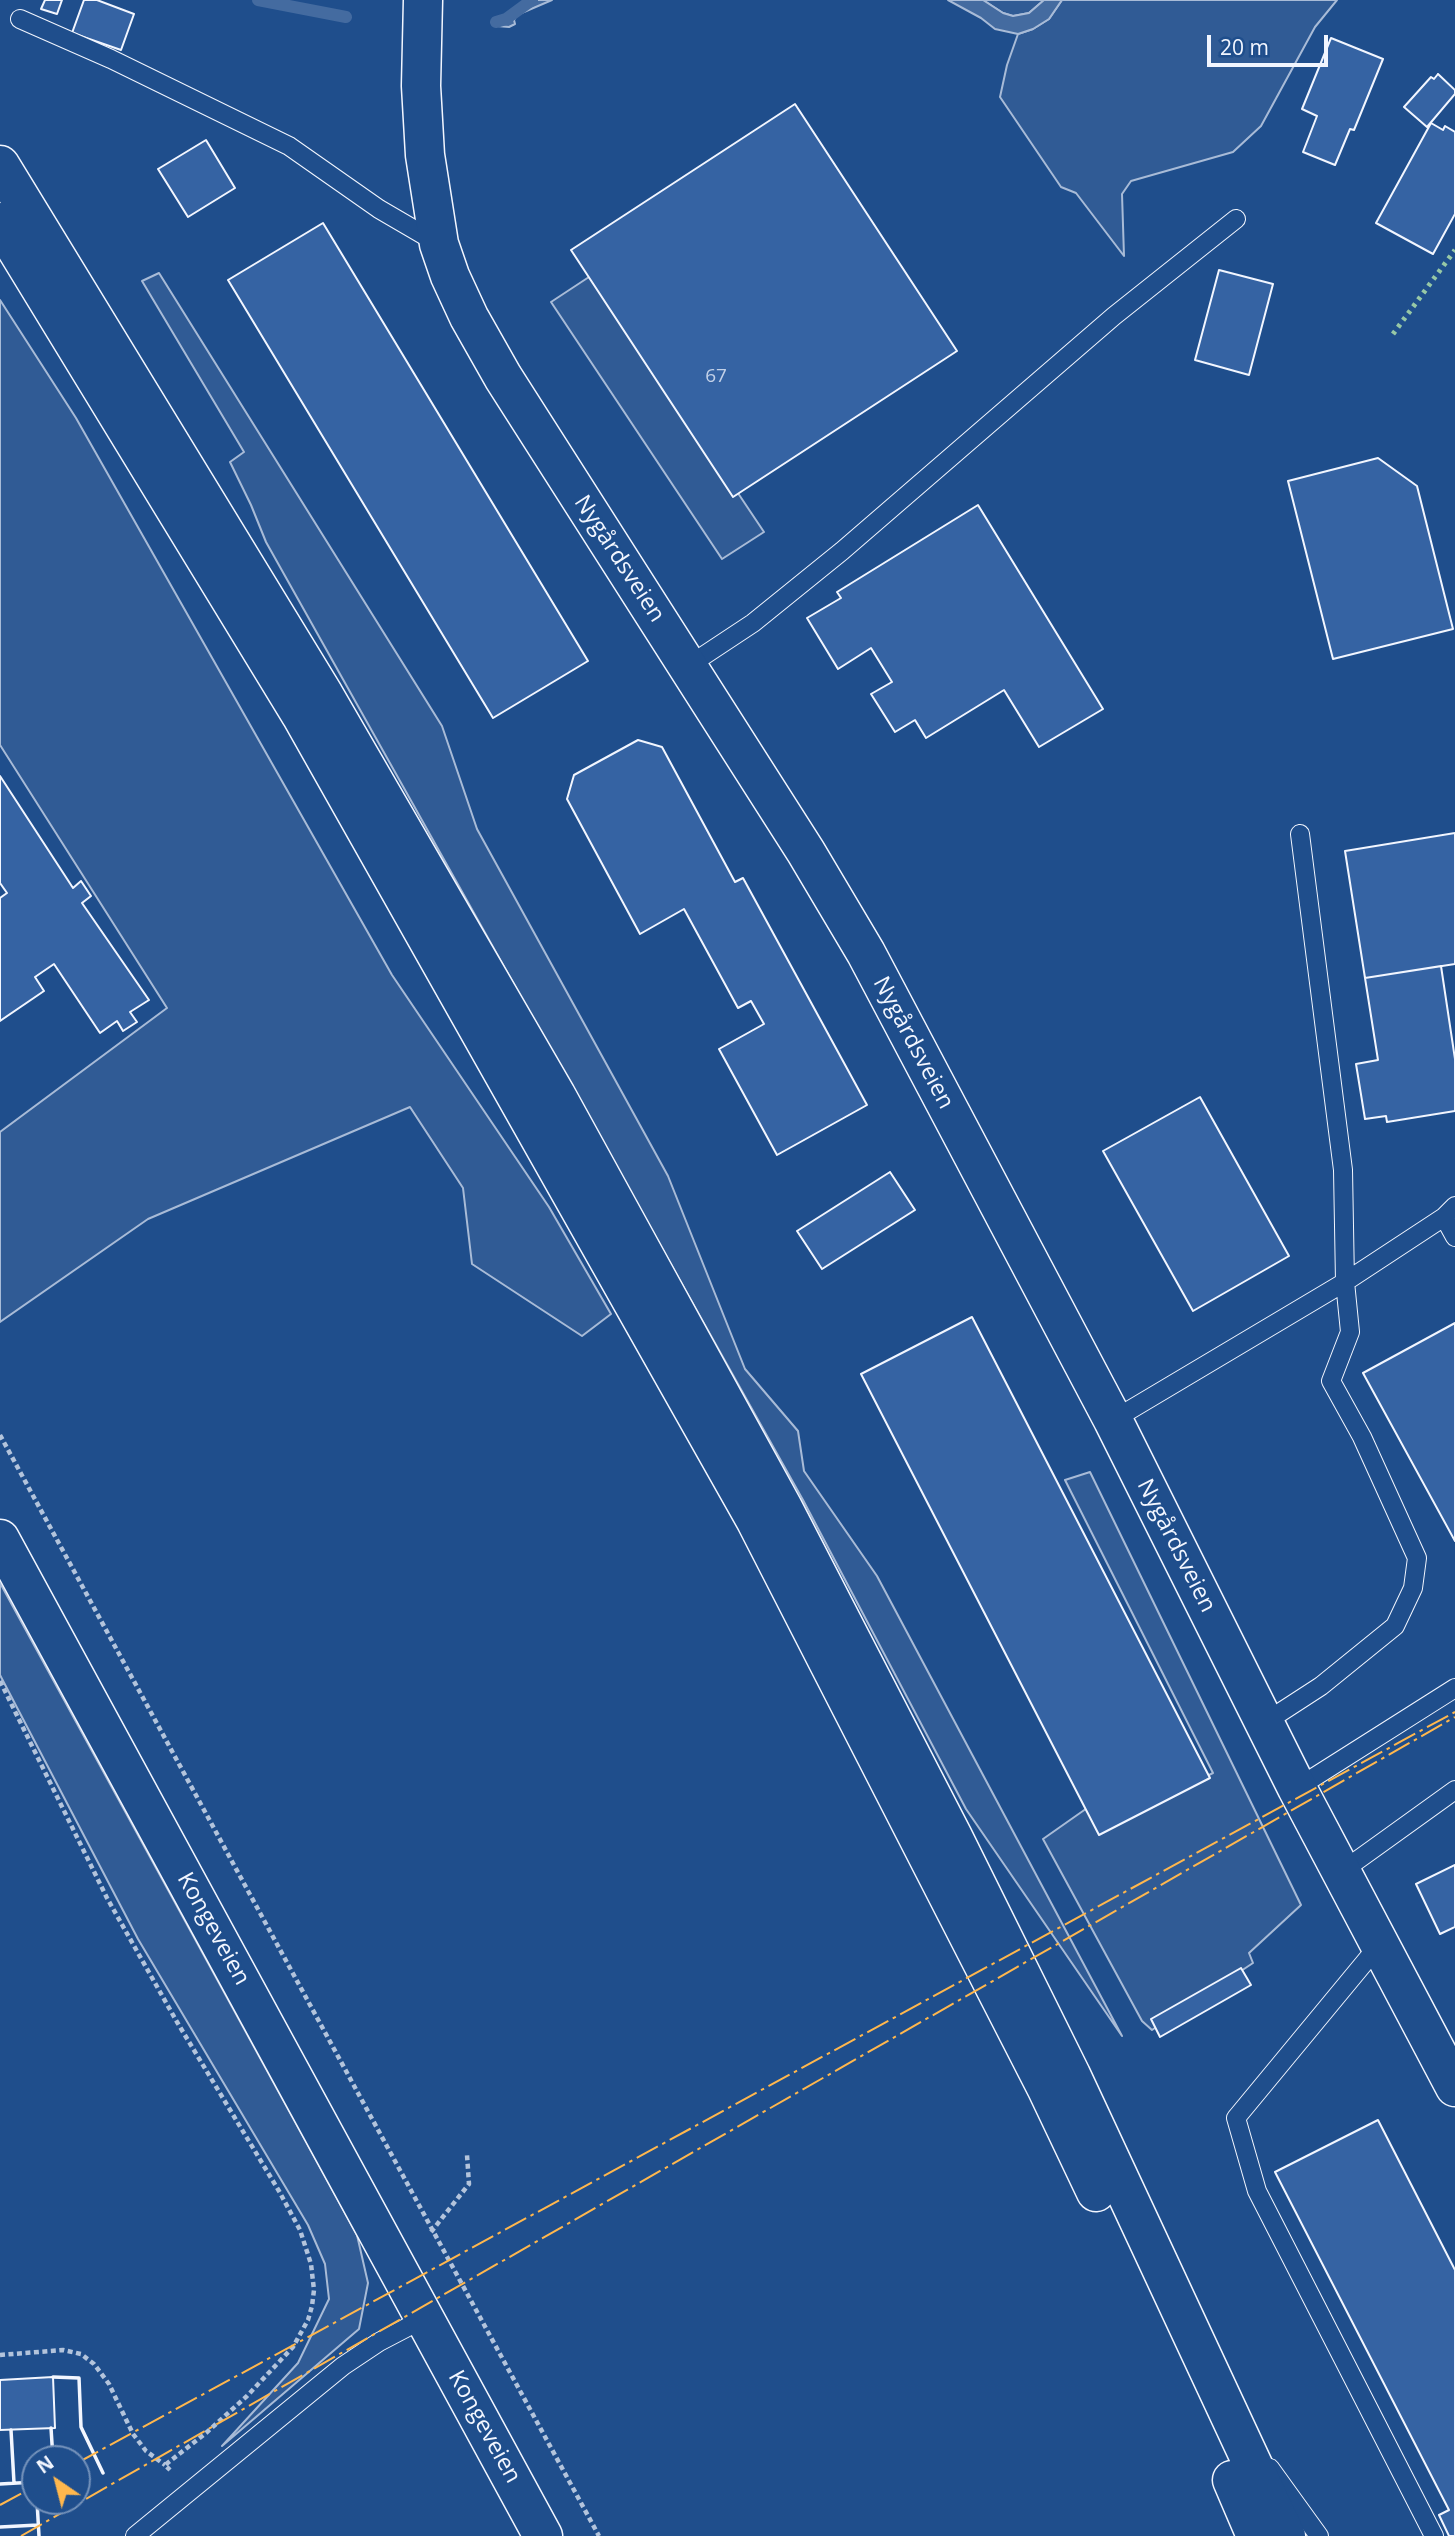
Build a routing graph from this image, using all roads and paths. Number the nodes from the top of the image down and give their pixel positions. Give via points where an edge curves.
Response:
1 (423, 0) edge
2 (20, 19) dead end
3 (0, 165) edge
4 (1236, 219) dead end
5 (0, 222) edge
6 (439, 244) junction
7 (0, 246) edge
8 (90, 371) junction
9 (688, 666) junction
10 (1300, 834) dead end
11 (1449, 1211) edge
12 (1455, 1237) edge
13 (1345, 1282) junction
14 (1113, 1420) junction
15 (0, 1435) edge
16 (0, 1539) edge
17 (0, 1681) edge
18 (1455, 1688) edge
19 (1264, 1723) junction
20 (1297, 1788) junction
21 (1455, 1790) edge
22 (1341, 1872) junction
23 (1379, 1945) junction
24 (1455, 2087) edge
25 (467, 2155) dead end
26 (432, 2232) junction
27 (391, 2256) junction
28 (425, 2318) junction
29 (0, 2355) edge
30 (1230, 2413) junction
31 (165, 2465) junction
32 (191, 2490) junction
33 (135, 2536) edge
34 (543, 2536) edge
35 (599, 2536) edge
36 (1256, 2536) edge
37 (1286, 2536) edge
38 (1319, 2536) edge
39 (1434, 2536) edge

1 - 6 main road, Nygårdsveien via 425,155
2 - 6 lane via 289,146 379,209
3 - 30 main road via 324,695 556,1095 769,1484 953,1837
4 - 9 lane via 1114,316 842,551 752,623
5 - 8 main road
6 - 9 main road, Nygårdsveien via 484,346
7 - 8 main road
8 - 36 main road via 301,715 756,1521 1048,2089
9 - 14 main road, Nygårdsveien via 866,953
10 - 13 lane via 1343,1170
11 - 12 lane
11 - 13 lane
13 - 14 lane
13 - 19 lane via 1350,1332 1331,1381 1417,1558 1413,1588 1395,1626 1321,1686
14 - 19 main road, Nygårdsveien
15 - 26 path
16 - 27 main road, Kongeveien
17 - 31 path via 107,1898 279,2191 300,2230 311,2264 312,2306 293,2347 247,2396
18 - 20 lane
19 - 20 main road, Nygårdsveien
20 - 22 main road, Nygårdsveien
21 - 22 lane
22 - 23 main road, Nygårdsveien
23 - 24 main road, Nygårdsveien
23 - 39 lane via 1236,2118 1257,2191
25 - 26 path via 470,2184
26 - 27 path
26 - 35 path
27 - 28 main road, Kongeveien
28 - 32 lane via 343,2367
28 - 34 main road, Kongeveien
29 - 31 path via 63,2350 81,2354 109,2384 133,2434
30 - 37 main road
30 - 38 lane
31 - 32 path
32 - 33 lane

